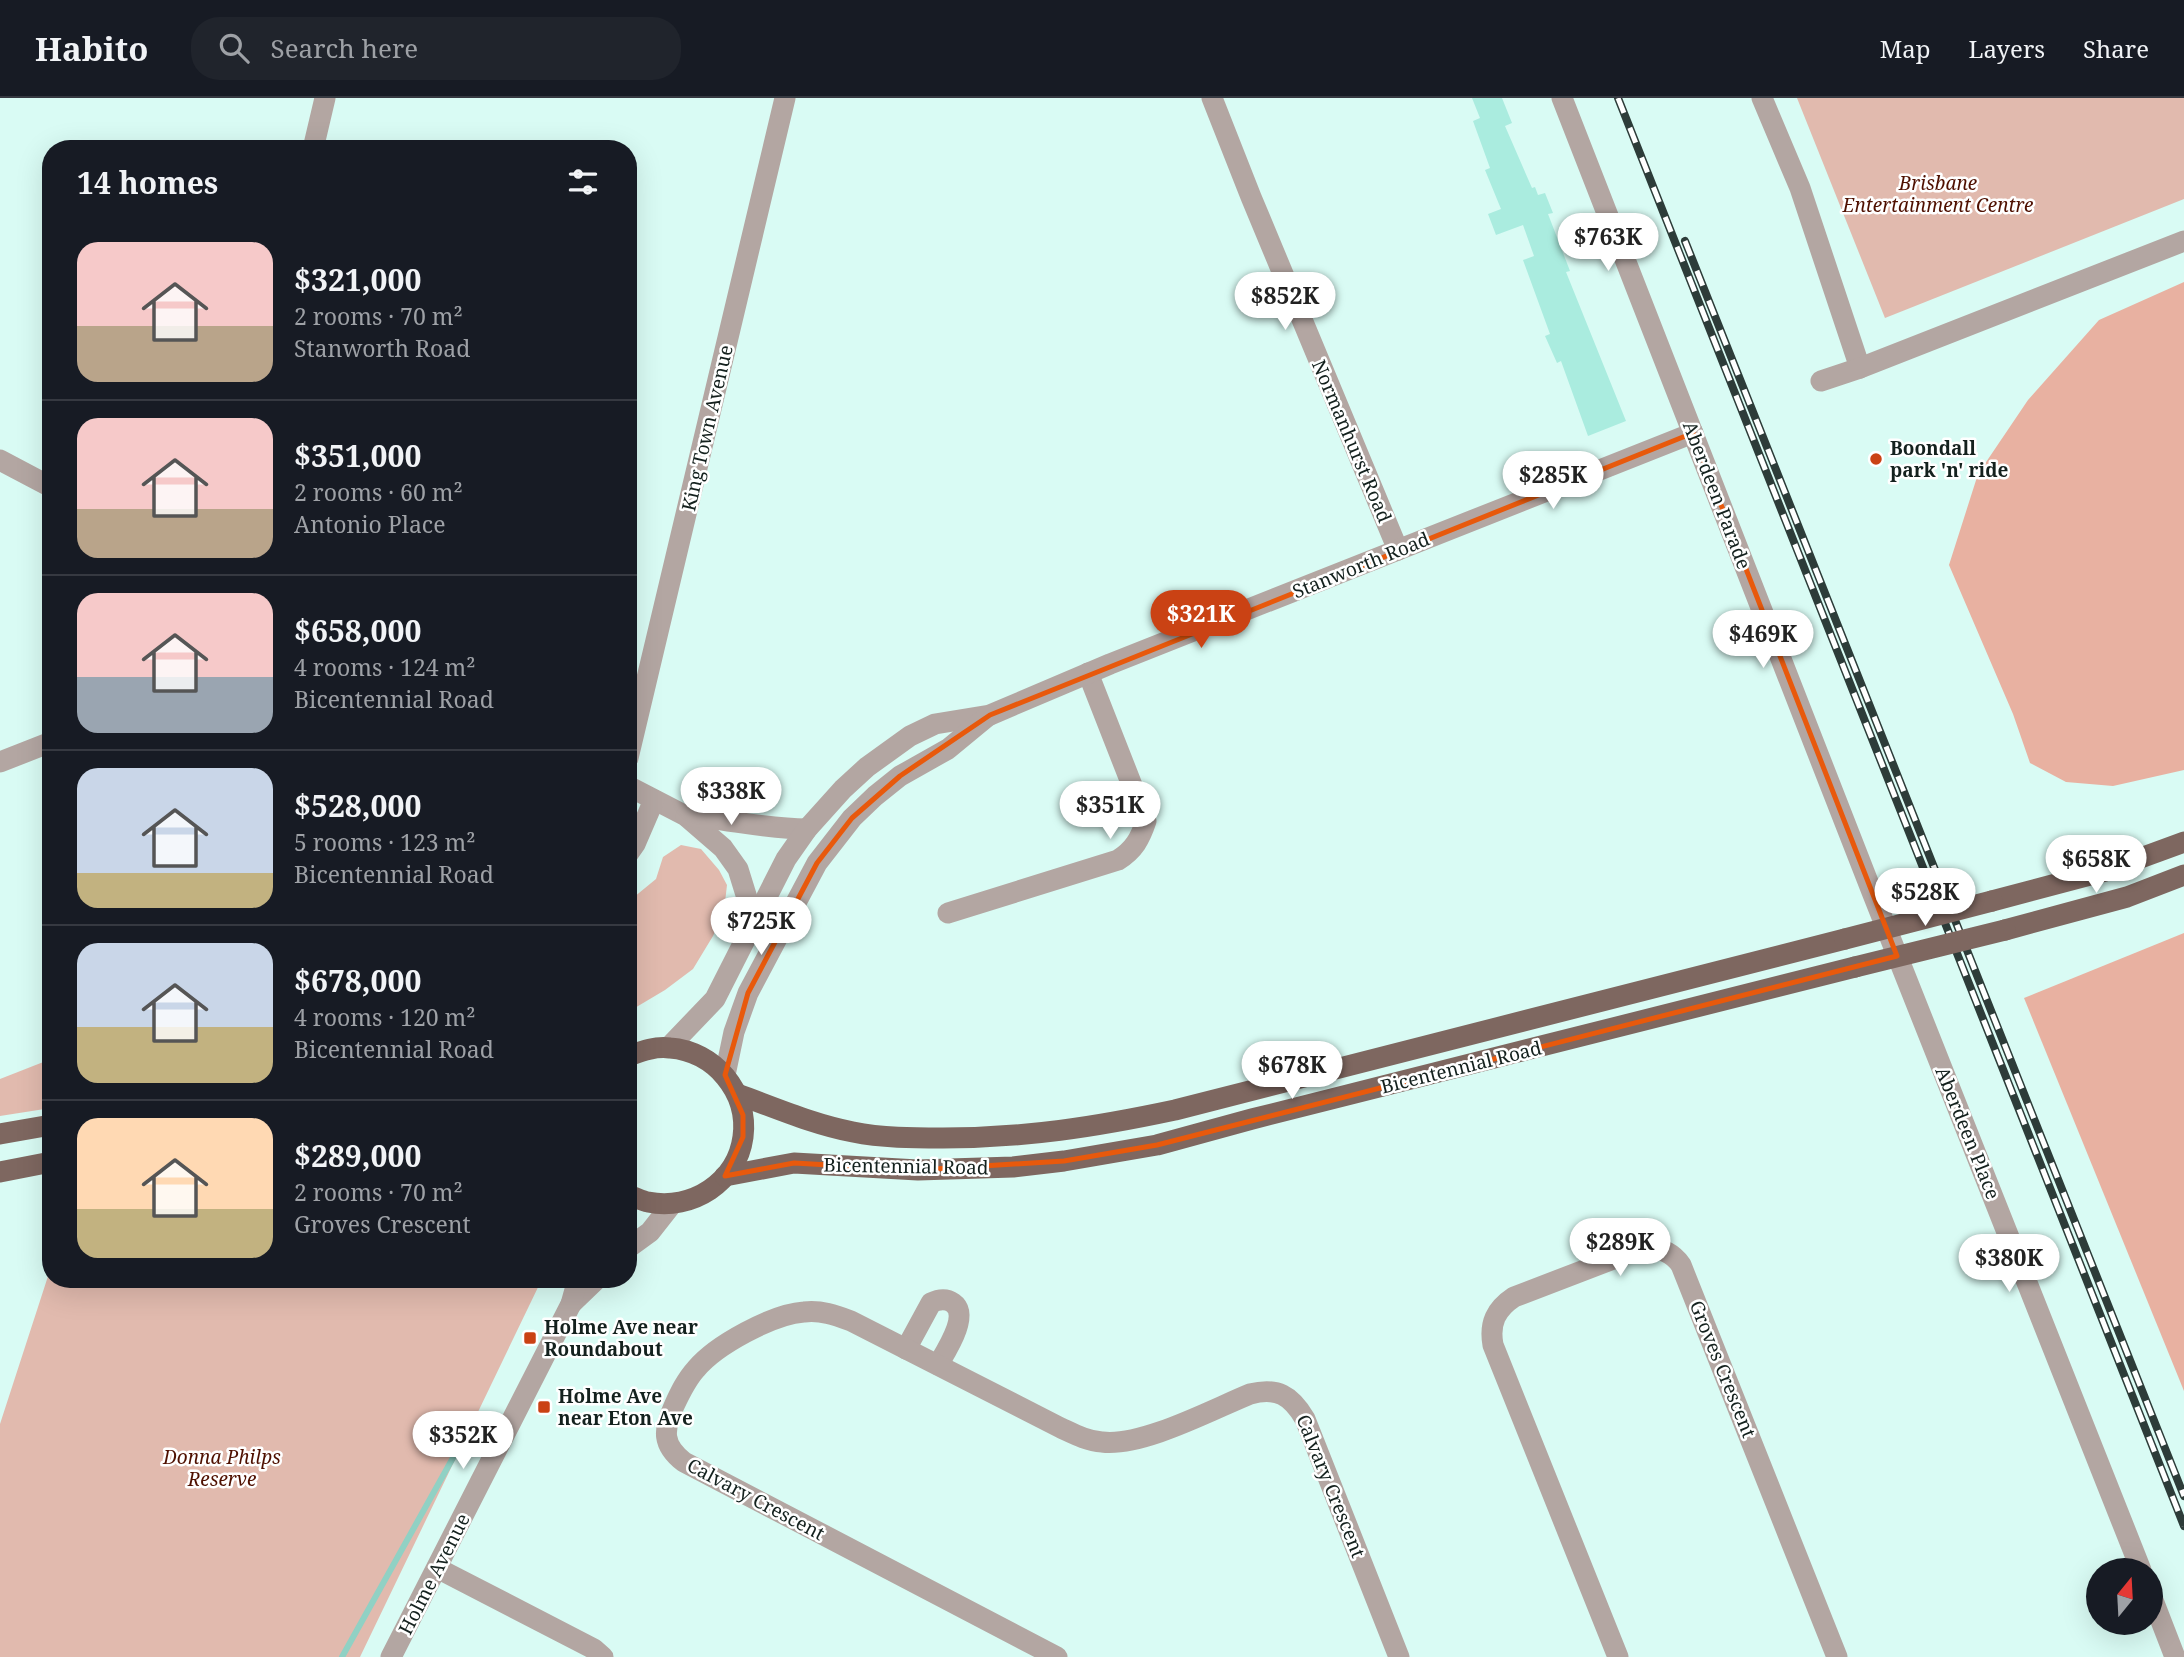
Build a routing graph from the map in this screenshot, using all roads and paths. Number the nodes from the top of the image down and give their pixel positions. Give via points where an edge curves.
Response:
1 (325, 98) edge
2 (785, 98) edge
3 (1212, 98) edge
4 (1562, 98) edge
5 (1762, 98) edge
6 (315, 140) edge
7 (2184, 241) edge
8 (1860, 368) junction
9 (1821, 381) dead end
10 (1693, 433) junction
11 (0, 460) edge
12 (42, 482) edge
13 (1398, 550) junction
14 (1088, 673) junction
15 (990, 715) junction
16 (637, 720) edge
17 (42, 746) edge
18 (0, 762) edge
19 (637, 791) edge
20 (654, 800) junction
21 (686, 816) junction
22 (807, 829) junction
23 (637, 839) edge
24 (2184, 842) edge
25 (2184, 875) edge
26 (1872, 892) joint
27 (948, 913) dead end
28 (755, 924) junction
29 (669, 1048) junction
30 (637, 1053) edge
31 (725, 1075) junction
32 (737, 1094) junction
33 (42, 1127) edge
34 (0, 1134) edge
35 (42, 1164) edge
36 (0, 1172) edge
37 (725, 1176) junction
38 (637, 1198) edge
39 (673, 1204) junction
40 (637, 1241) edge
41 (575, 1288) edge
42 (588, 1288) edge
43 (571, 1304) junction
44 (906, 1349) junction
45 (938, 1365) junction
46 (2136, 1558) edge
47 (437, 1568) junction
48 (2163, 1626) edge
49 (391, 1657) edge
50 (603, 1657) edge
51 (1057, 1657) edge
52 (1399, 1657) edge
53 (1618, 1657) edge
54 (1837, 1657) edge
55 (2175, 1657) edge

1 - 6 street
2 - 16 street, King Town Avenue
3 - 13 street, Normanhurst Road
4 - 10 street, Aberdeen Parade
5 - 8 street via 1800,188
7 - 8 street
8 - 9 street
10 - 13 street, Stanworth Road
10 - 26 street, Aberdeen Parade
11 - 12 street
13 - 14 street, Stanworth Road
14 - 15 street, Stanworth Road
14 - 27 street via 1146,821 1137,844 1118,860
15 - 22 street, Stanworth Road via 935,724 910,736 867,767
15 - 31 street, Stanworth Road via 948,749 900,776 836,837 796,899 748,993 733,1032
17 - 18 street
19 - 20 street
20 - 21 street
20 - 23 street
21 - 22 street
21 - 28 street via 732,859
22 - 28 street, Stanworth Road via 786,859
24 - 32 main road, Bicentennial Road, bridge via 2105,871 1992,901 1175,1110 1097,1126 981,1138 881,1136 802,1120
25 - 37 main road, Bicentennial Road, bridge via 2127,897 2005,930 1157,1145 1013,1167 918,1170 794,1163
26 - 46 street, Aberdeen Place
28 - 29 street, Stanworth Road via 715,999
29 - 30 main road
29 - 31 main road via 690,1051
31 - 32 main road
32 - 37 main road via 743,1137
33 - 34 main road
35 - 36 main road
37 - 39 main road via 692,1200
38 - 39 main road
39 - 40 street
41 - 43 street, Holme Avenue
42 - 43 street, Holme Avenue
43 - 47 street, Holme Avenue
44 - 45 street, Calvary Crescent
44 - 45 street via 932,1303 951,1301 960,1315
44 - 51 street, Calvary Crescent via 833,1314 802,1312 769,1321 729,1342 695,1370 666,1426 668,1445 684,1462
45 - 52 street, Calvary Crescent via 1082,1438 1100,1442 1142,1438 1257,1392 1287,1397 1305,1419
47 - 49 street, Holme Avenue
47 - 50 street
48 - 55 street
53 - 54 street, Groves Crescent via 1493,1345 1492,1324 1497,1312 1514,1297 1651,1247 1681,1265

